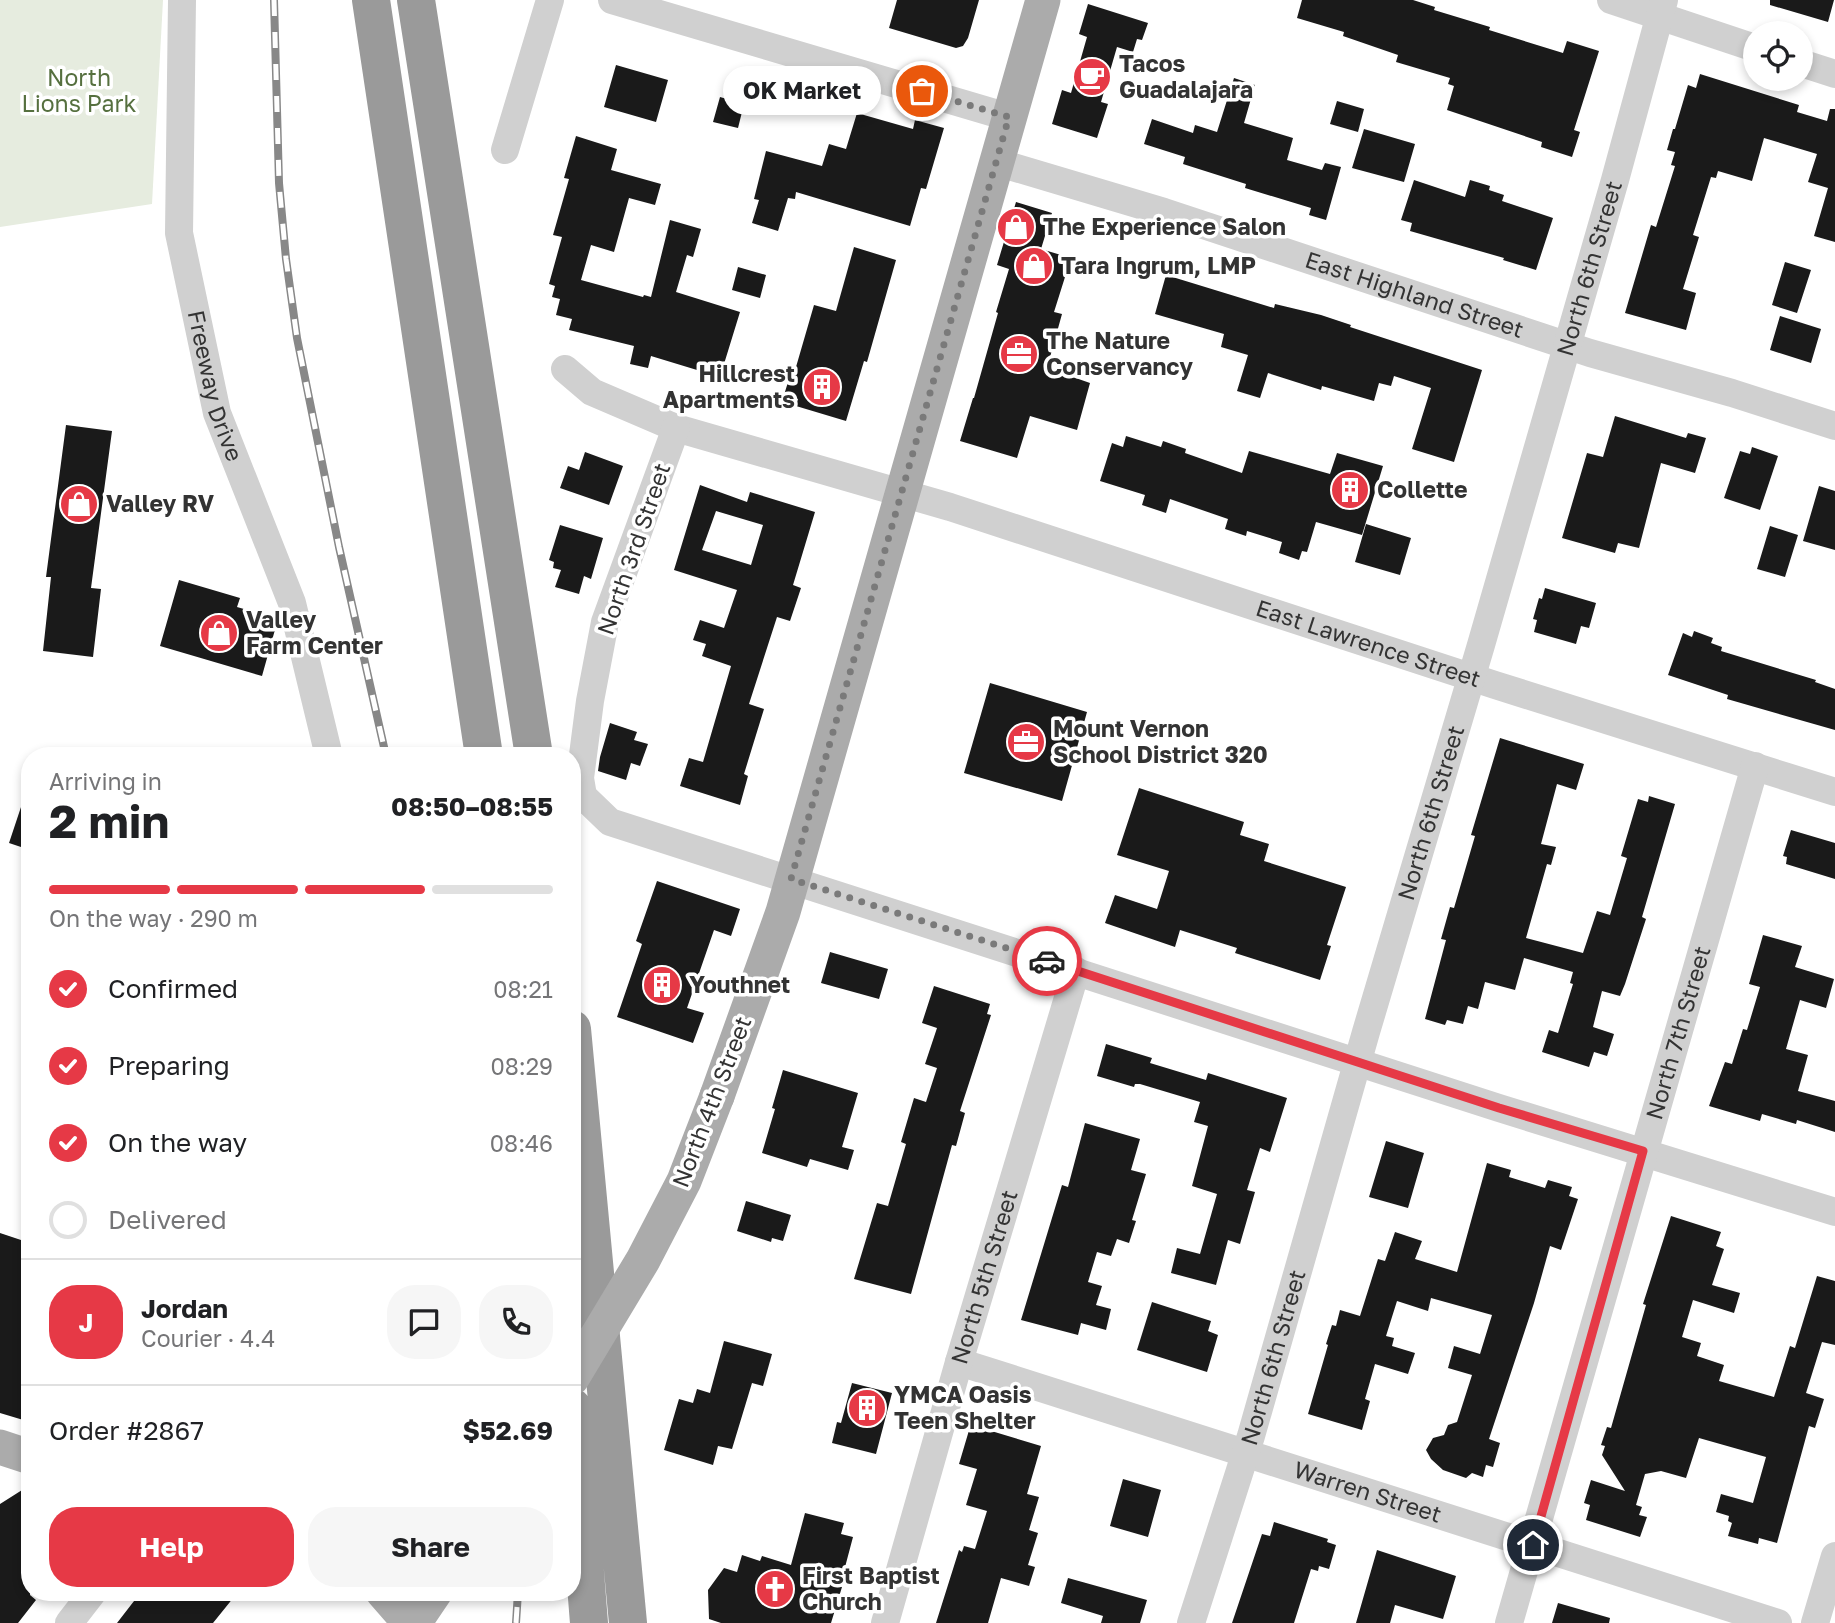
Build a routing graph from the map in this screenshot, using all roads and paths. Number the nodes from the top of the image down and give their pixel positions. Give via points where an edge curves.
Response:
1 (183, 0) edge
2 (371, 0) edge
3 (416, 0) edge
4 (550, 0) edge
5 (612, 0) edge
6 (1043, 0) edge
7 (1611, 0) edge
8 (1662, 8) edge
9 (1743, 43) edge
10 (1813, 67) edge
11 (1835, 74) edge
12 (1009, 117) junction
13 (505, 150) dead end
14 (996, 162) junction
15 (1567, 345) junction
16 (565, 369) dead end
17 (1835, 426) edge
18 (676, 428) junction
19 (902, 493) junction
20 (1471, 677) junction
21 (327, 747) edge
22 (483, 747) edge
23 (533, 747) edge
24 (1755, 766) junction
25 (581, 770) edge
26 (581, 784) edge
27 (1835, 792) edge
28 (791, 879) junction
29 (1076, 971) junction
30 (1357, 1062) junction
31 (581, 1123) edge
32 (1643, 1151) junction
33 (1835, 1212) edge
34 (959, 1362) junction
35 (581, 1363) edge
36 (0, 1447) edge
37 (21, 1454) edge
38 (1245, 1454) junction
39 (581, 1521) edge
40 (1533, 1545) junction
41 (1835, 1556) edge
42 (86, 1601) edge
43 (391, 1601) edge
44 (428, 1601) edge
45 (628, 1613) edge
46 (69, 1623) edge
47 (412, 1623) edge
48 (589, 1623) edge
49 (885, 1623) edge
50 (1191, 1623) edge
51 (1508, 1623) edge
52 (1778, 1623) edge
53 (1815, 1623) edge

1 - 21 street, Freeway Drive via 179,233 216,413 292,603
2 - 22 highway
3 - 23 highway
4 - 13 street
5 - 12 street
6 - 12 main road, North 4th Street
7 - 8 street
8 - 9 street
8 - 15 street, North 6th Street
10 - 11 street
12 - 14 main road, North 4th Street
14 - 15 street, East Highland Street via 1164,212
14 - 19 main road, North 4th Street
15 - 17 street, East Highland Street
15 - 20 street, North 6th Street
16 - 18 street, East Lawrence Street via 592,392
18 - 19 street, East Lawrence Street
18 - 25 street, North 3rd Street via 606,622
19 - 20 street, East Lawrence Street
19 - 28 main road, North 4th Street
20 - 24 street, East Lawrence Street
20 - 30 street, North 6th Street
24 - 27 street, East Lawrence Street
24 - 32 street, North 7th Street
26 - 28 street, North 3rd Street via 583,796 610,822
28 - 29 street
28 - 35 main road, North 4th Street, bridge via 684,1181
29 - 30 street
29 - 34 street, North 5th Street
30 - 32 street
30 - 38 street, North 6th Street
31 - 45 highway
32 - 33 street
32 - 40 street, North 7th Street
34 - 38 street, Warren Street
34 - 49 street, North 5th Street
36 - 37 main road
38 - 40 street, Warren Street
38 - 50 street, North 6th Street
39 - 48 highway
40 - 51 street, North 7th Street
40 - 52 street, Warren Street
41 - 53 street
42 - 46 street
43 - 47 main road
44 - 47 main road

